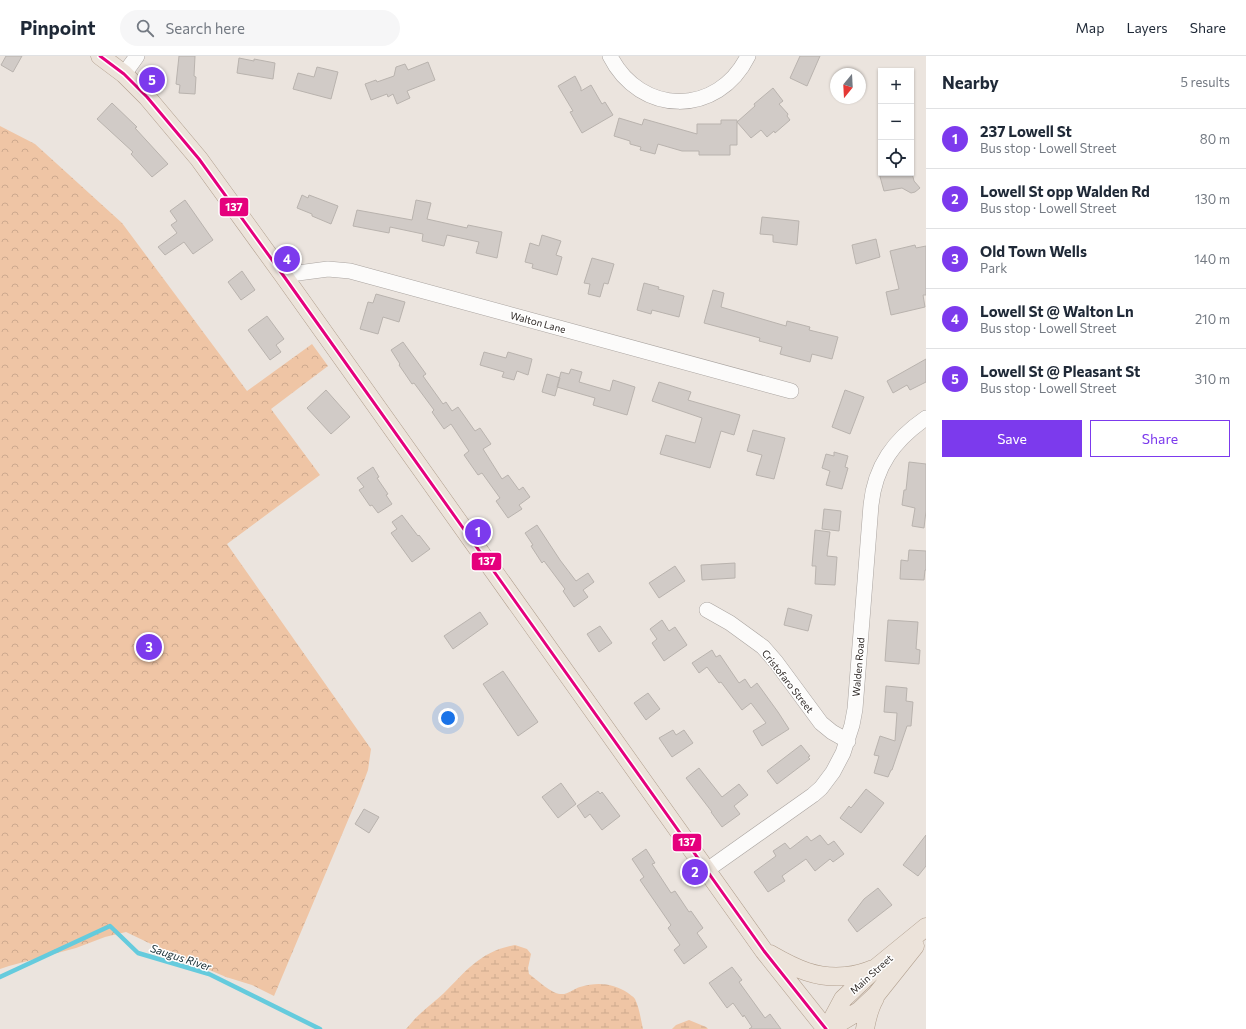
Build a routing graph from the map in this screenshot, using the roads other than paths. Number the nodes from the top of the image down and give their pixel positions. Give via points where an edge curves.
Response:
1 (100, 56) edge
2 (137, 56) edge
3 (610, 56) edge
4 (748, 56) edge
5 (124, 74) junction
6 (283, 275) junction
7 (791, 391) dead end
8 (926, 418) edge
9 (707, 610) dead end
10 (848, 741) junction
11 (707, 870) junction
12 (926, 927) edge
13 (926, 931) edge
14 (764, 951) junction
15 (877, 967) junction
16 (876, 995) junction
17 (827, 1029) edge
18 (865, 1029) edge

1 - 5 main road
2 - 5 street
3 - 4 street via 620,73 636,88 658,98 677,102 692,101 714,94 733,80
5 - 6 main road via 147,97 199,159
6 - 7 street, Walton Lane via 328,269 350,271
6 - 11 main road
8 - 10 street, Walden Road via 898,441 885,460 874,486 855,709
9 - 10 street, Cristofaro Street via 763,647 821,723
10 - 11 street, Walden Road via 833,772 821,788
11 - 14 main road
12 - 15 main road, Main Street
13 - 16 main road, Main Street
14 - 15 main road via 799,969 826,977 856,975
14 - 17 main road
15 - 17 main road, Main Street via 843,999
16 - 17 main road, Main Street via 859,1011
16 - 18 main road via 867,1016

